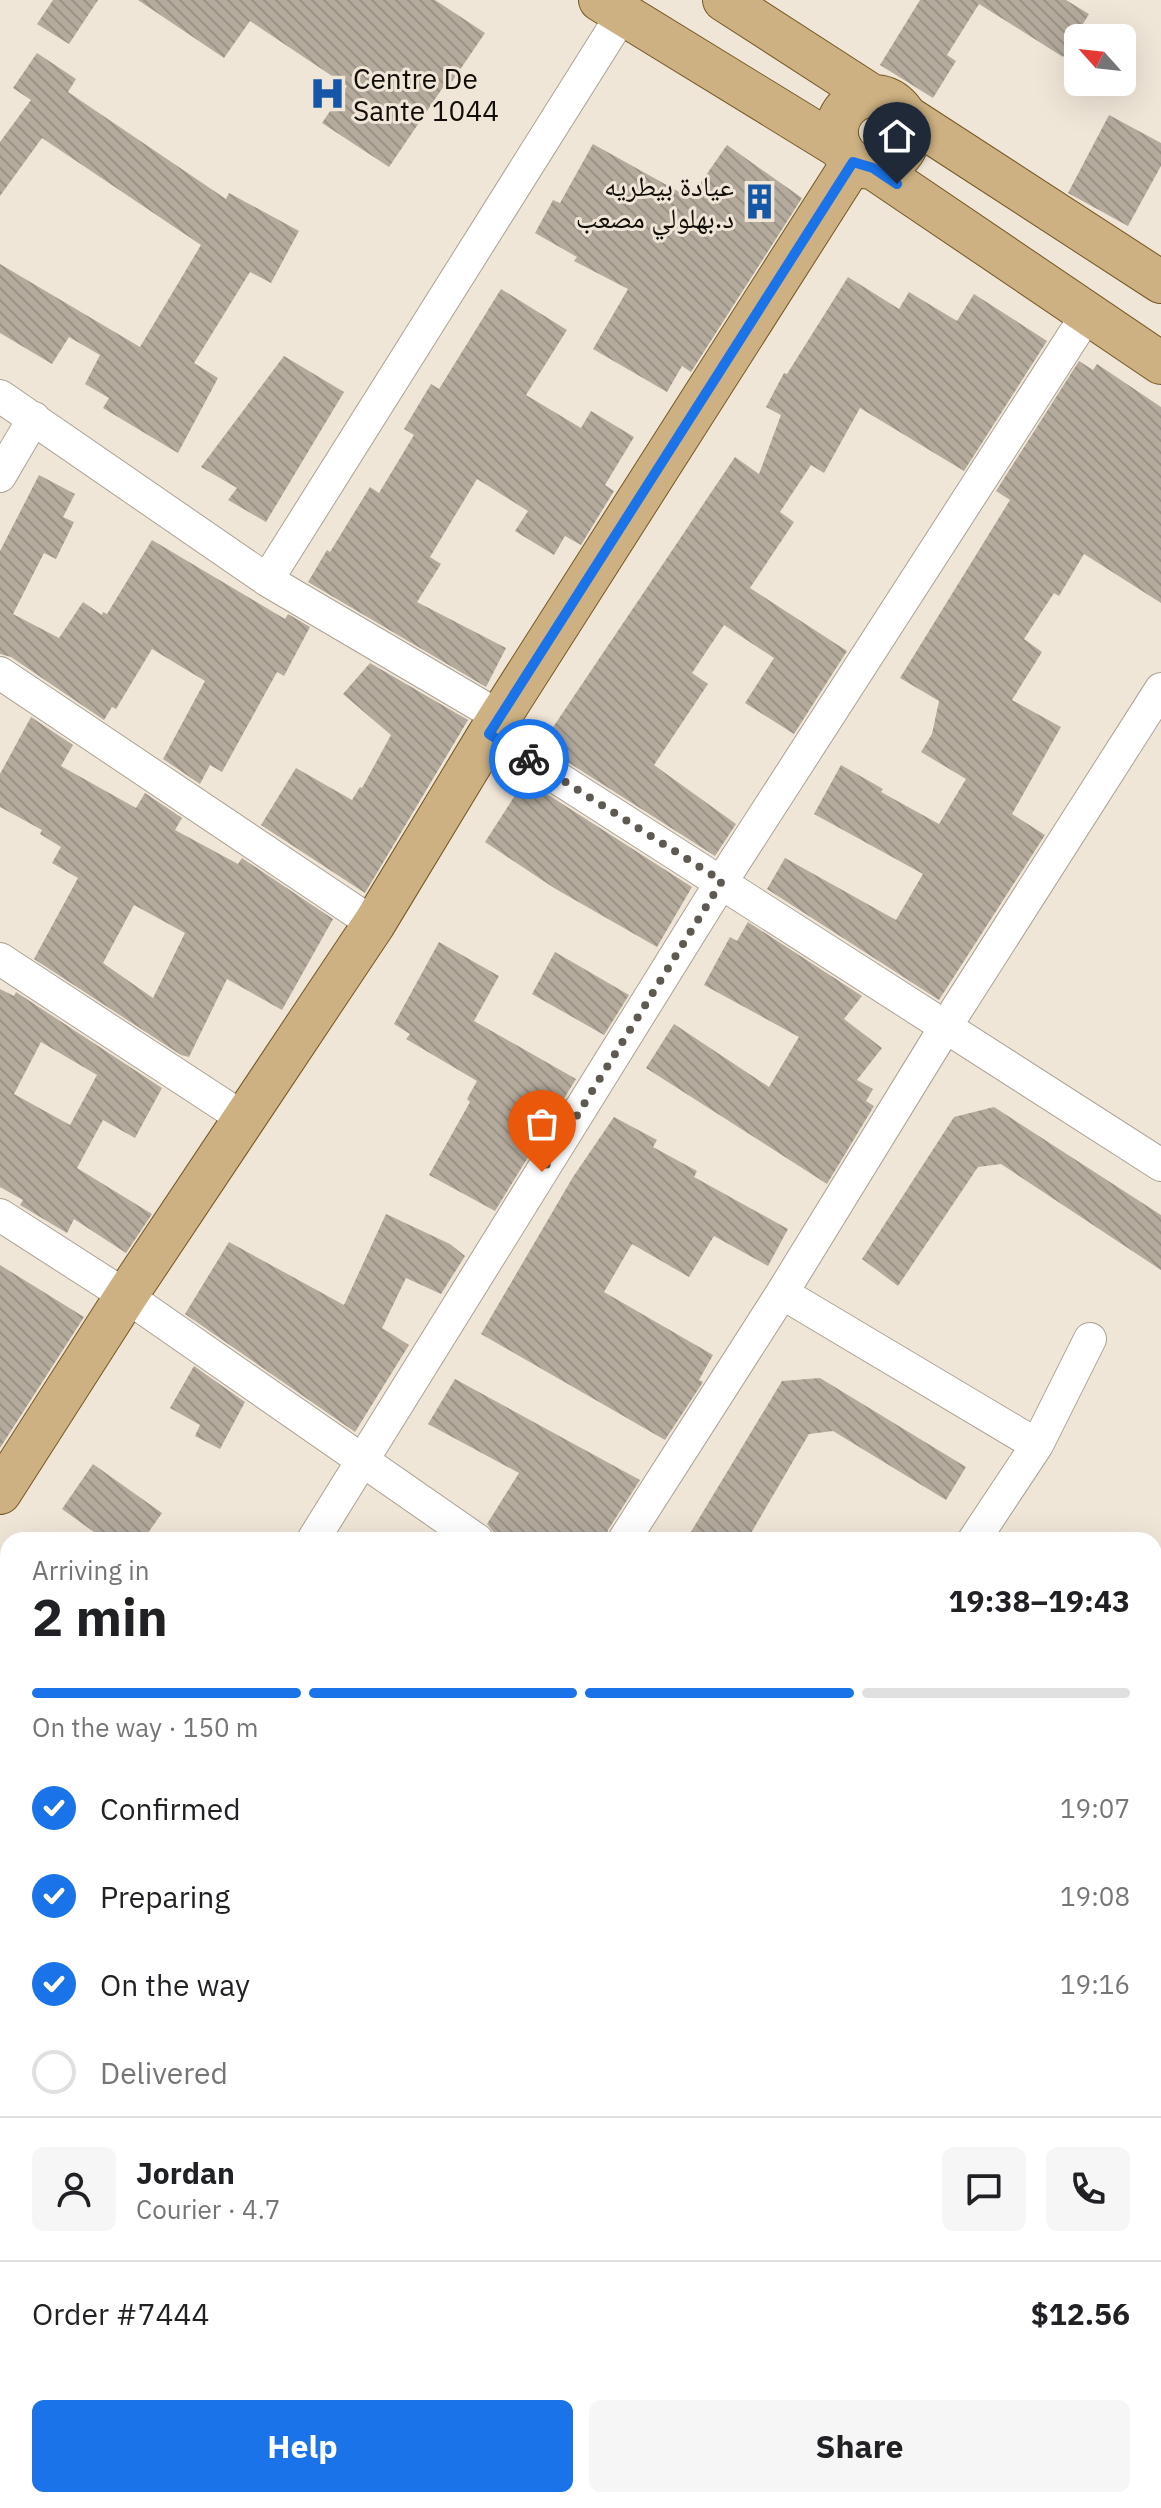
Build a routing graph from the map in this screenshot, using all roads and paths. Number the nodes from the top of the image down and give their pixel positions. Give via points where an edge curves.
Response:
1 (724, 0) edge
2 (611, 8) edge
3 (889, 106) junction
4 (856, 159) junction
5 (1161, 282) edge
6 (1088, 313) junction
7 (1161, 363) edge
8 (0, 396) edge
9 (34, 418) junction
10 (0, 476) edge
11 (267, 580) junction
12 (0, 673) edge
13 (1161, 689) edge
14 (494, 725) junction
15 (722, 881) junction
16 (374, 924) junction
17 (0, 959) edge
18 (946, 1026) junction
19 (243, 1118) junction
20 (1161, 1165) edge
21 (0, 1215) edge
22 (782, 1293) junction
23 (126, 1296) junction
24 (1090, 1339) dead end
25 (1037, 1445) junction
26 (363, 1463) junction
27 (0, 1493) edge
28 (318, 1532) edge
29 (465, 1532) edge
30 (629, 1532) edge
31 (979, 1532) edge

1 - 3 main road
2 - 4 main road
2 - 11 street
3 - 4 main road via 857,101 843,113 837,130
3 - 4 main road via 909,130 903,152 890,164
3 - 5 main road
4 - 6 main road
4 - 14 main road
6 - 7 main road
6 - 15 street
8 - 9 street
9 - 10 street
9 - 11 street
11 - 14 street
12 - 16 street
13 - 18 street
14 - 15 street
14 - 16 main road
15 - 18 street
15 - 26 street
16 - 19 main road
17 - 19 street
18 - 20 street
18 - 22 street
19 - 23 main road
21 - 23 street
22 - 25 street
22 - 30 street
23 - 26 street
23 - 27 main road
24 - 25 street
25 - 31 street
26 - 28 street
26 - 29 street

